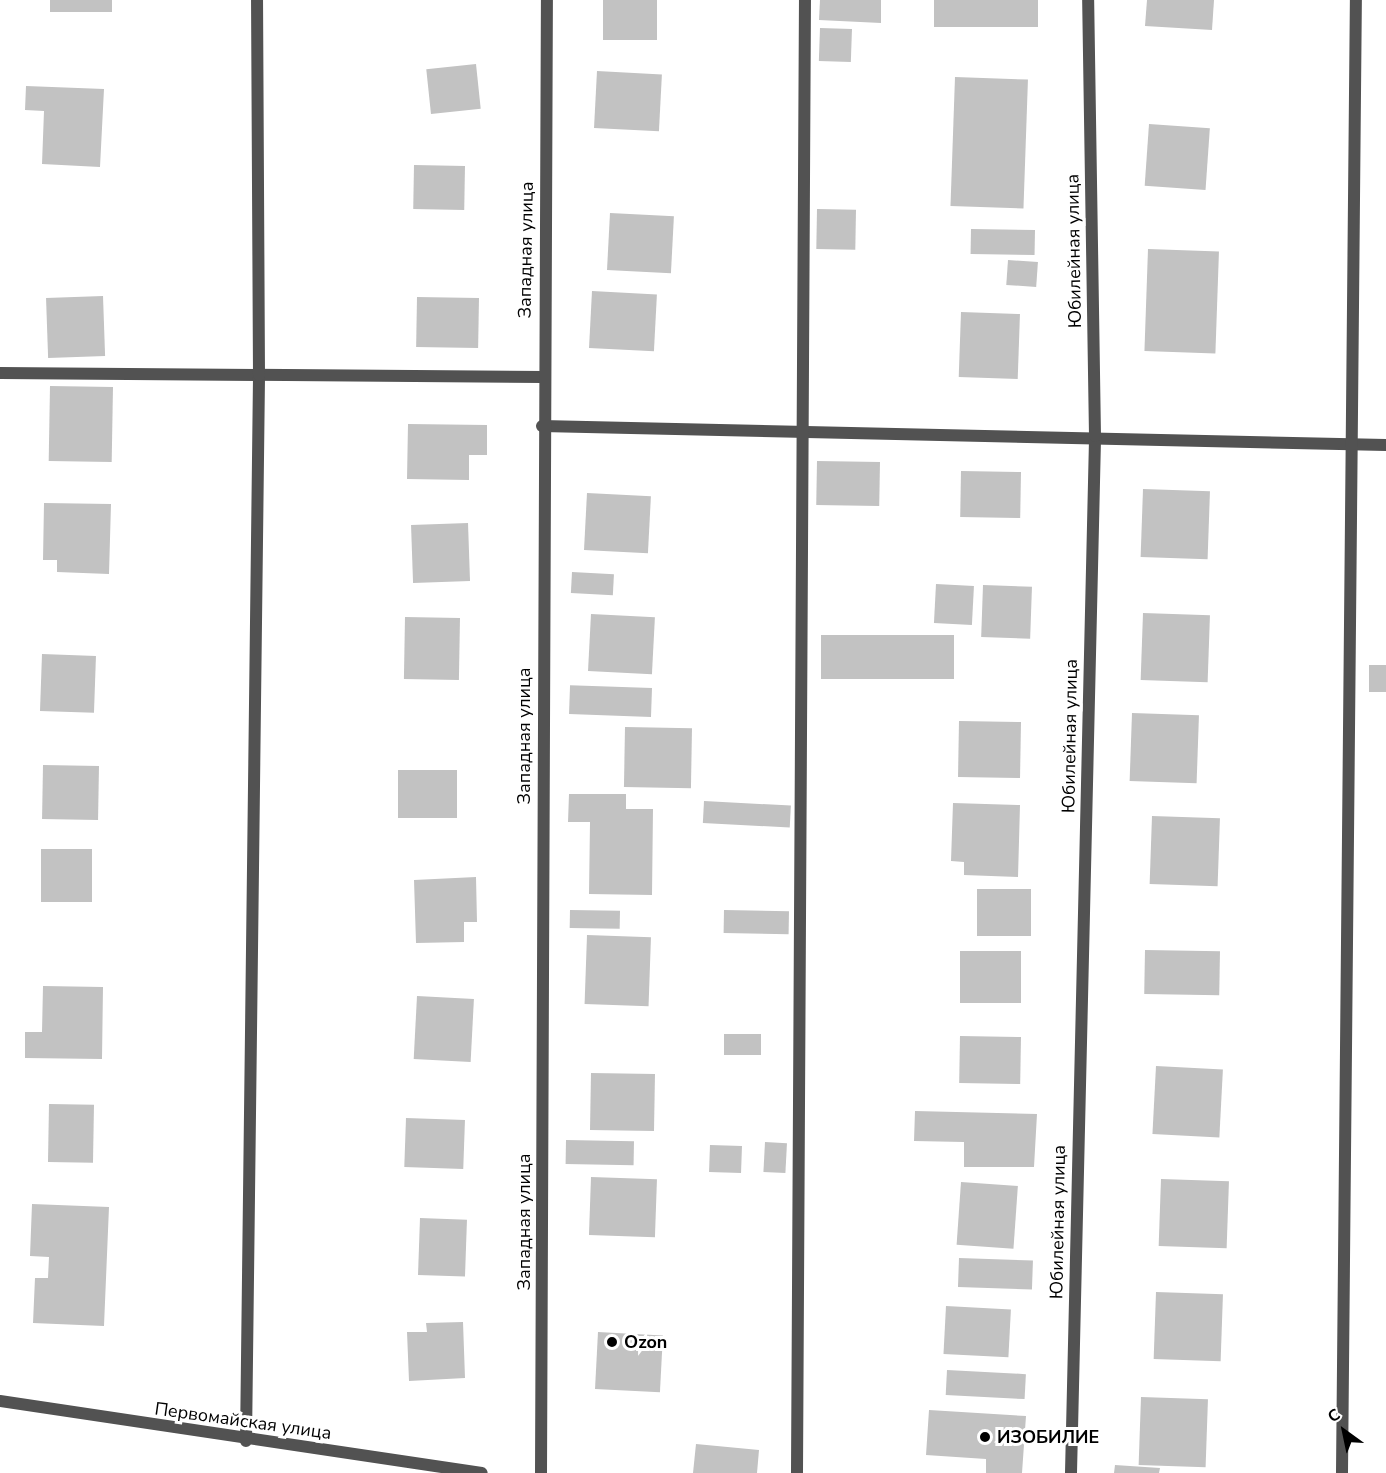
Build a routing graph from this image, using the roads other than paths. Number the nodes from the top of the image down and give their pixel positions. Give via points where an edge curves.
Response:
1 (257, 0) edge
2 (547, 0) edge
3 (805, 0) edge
4 (1088, 0) edge
5 (1356, 0) edge
6 (0, 373) edge
7 (259, 375) junction
8 (543, 377) junction
9 (542, 426) junction
10 (801, 430) junction
11 (1095, 436) junction
12 (1353, 444) junction
13 (1386, 445) edge
14 (0, 1401) edge
15 (246, 1441) junction
16 (482, 1473) edge
17 (542, 1473) edge
18 (797, 1473) edge
19 (1071, 1473) edge
20 (1342, 1473) edge

1 - 7 street
2 - 8 street, Западная улица
3 - 10 street
4 - 11 street, Юбилейная улица
5 - 12 street
6 - 7 street
7 - 8 street
7 - 15 street
8 - 9 street, Западная улица
9 - 10 street
9 - 17 street, Западная улица
10 - 11 street
10 - 18 street
11 - 12 street
11 - 19 street, Юбилейная улица
12 - 13 street
12 - 20 street
14 - 15 street, Первомайская улица
15 - 16 street, Первомайская улица

